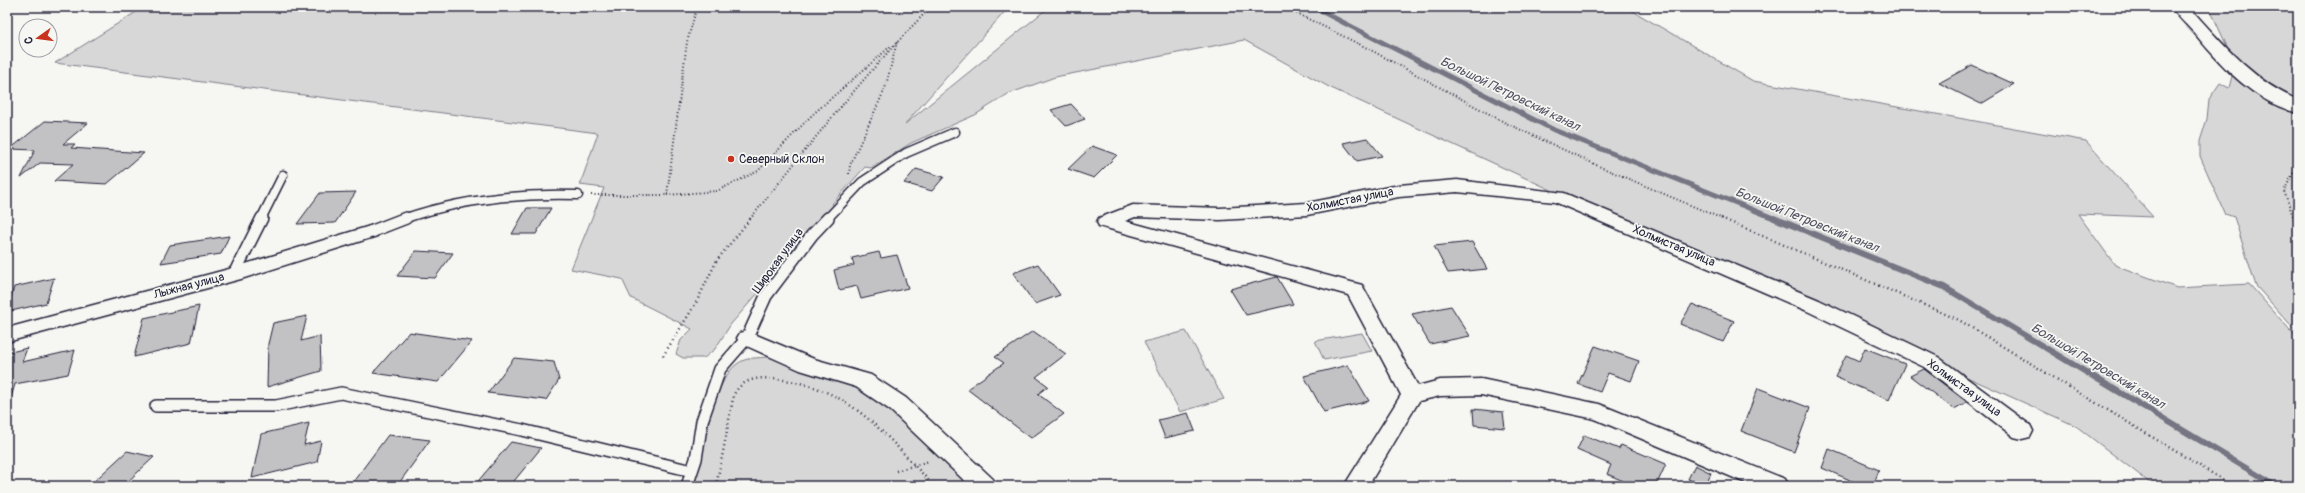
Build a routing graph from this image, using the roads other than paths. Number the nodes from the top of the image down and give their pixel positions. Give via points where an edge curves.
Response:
1 (2180, 7) edge
2 (2298, 107) edge
3 (955, 132) dead end
4 (283, 175) dead end
5 (578, 195) road end
6 (370, 232) joint
7 (234, 274) junction
8 (7, 335) edge
9 (747, 338) junction
10 (1412, 395) junction
11 (156, 406) dead end
12 (2022, 431) dead end
13 (692, 471) junction
14 (687, 486) edge
15 (985, 486) edge
16 (1356, 486) edge
17 (1777, 486) edge

1 - 2 street via 2240,74 2265,92
3 - 9 lane, Широкая улица via 906,153 862,182 812,235 766,296
4 - 7 lane
5 - 6 lane via 498,196 459,202
6 - 7 street, Лыжная улица
7 - 8 street, Лыжная улица
9 - 13 lane, Широкая улица via 720,369 702,421
9 - 15 street via 807,365 863,381 898,404
10 - 12 street, Холмистая улица via 1355,290 1106,222 1133,210 1220,214 1307,209 1399,191 1457,186 1558,197 1812,305 1931,362
10 - 16 street
10 - 17 street via 1440,388 1481,387 1599,412
11 - 13 lane via 276,406 342,393 522,430
13 - 14 lane, Широкая улица

